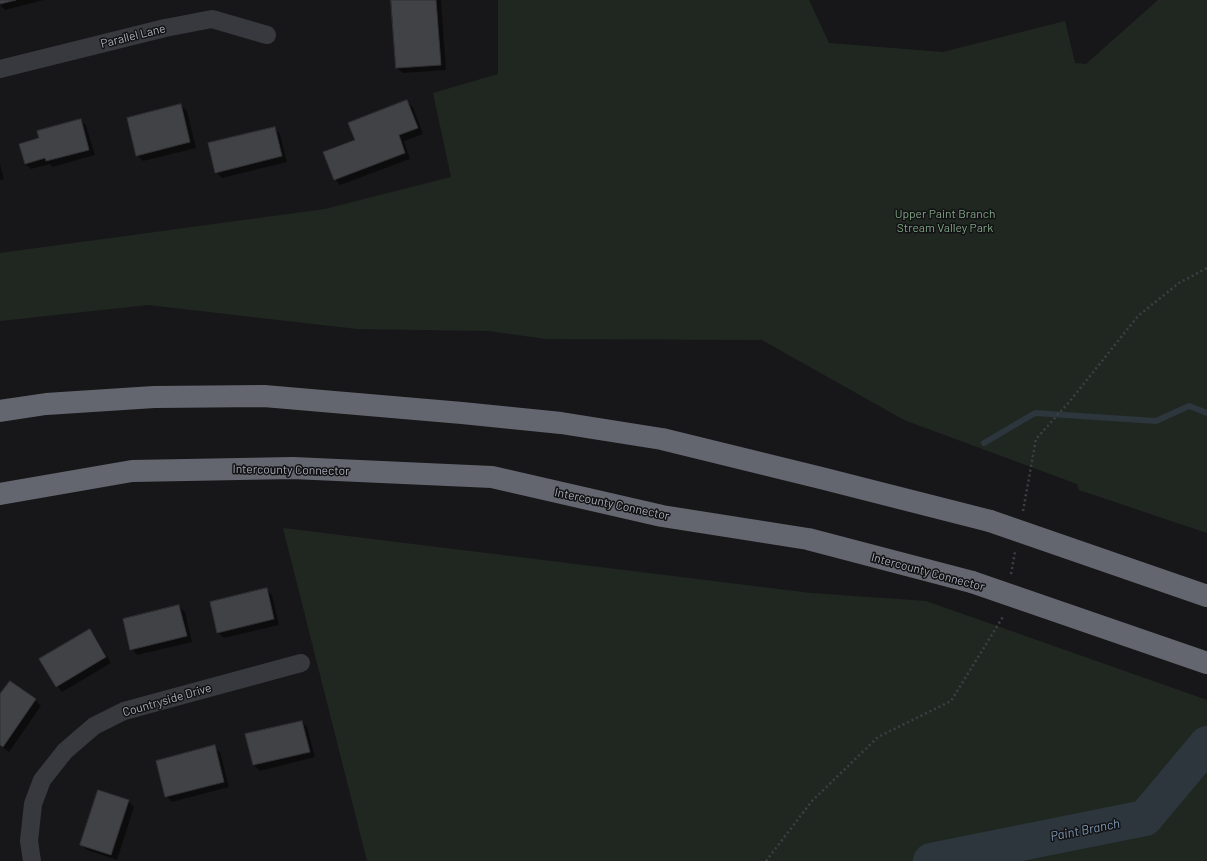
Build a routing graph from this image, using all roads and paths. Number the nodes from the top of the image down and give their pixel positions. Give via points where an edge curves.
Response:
1 (267, 35) dead end
2 (0, 69) edge
3 (0, 411) edge
4 (0, 494) edge
5 (1207, 596) edge
6 (301, 663) dead end
7 (1207, 663) edge
8 (32, 861) edge

1 - 2 street, Parallel Lane via 212,19 165,28
3 - 5 highway, bridge via 46,404 154,397 264,396 561,423 662,440 990,521
4 - 7 highway, Intercounty Connector, bridge via 132,471 293,468 492,477 662,516 808,539 972,582
6 - 8 street, Countryside Drive via 124,711 94,726 65,751 42,780 33,804 29,841

